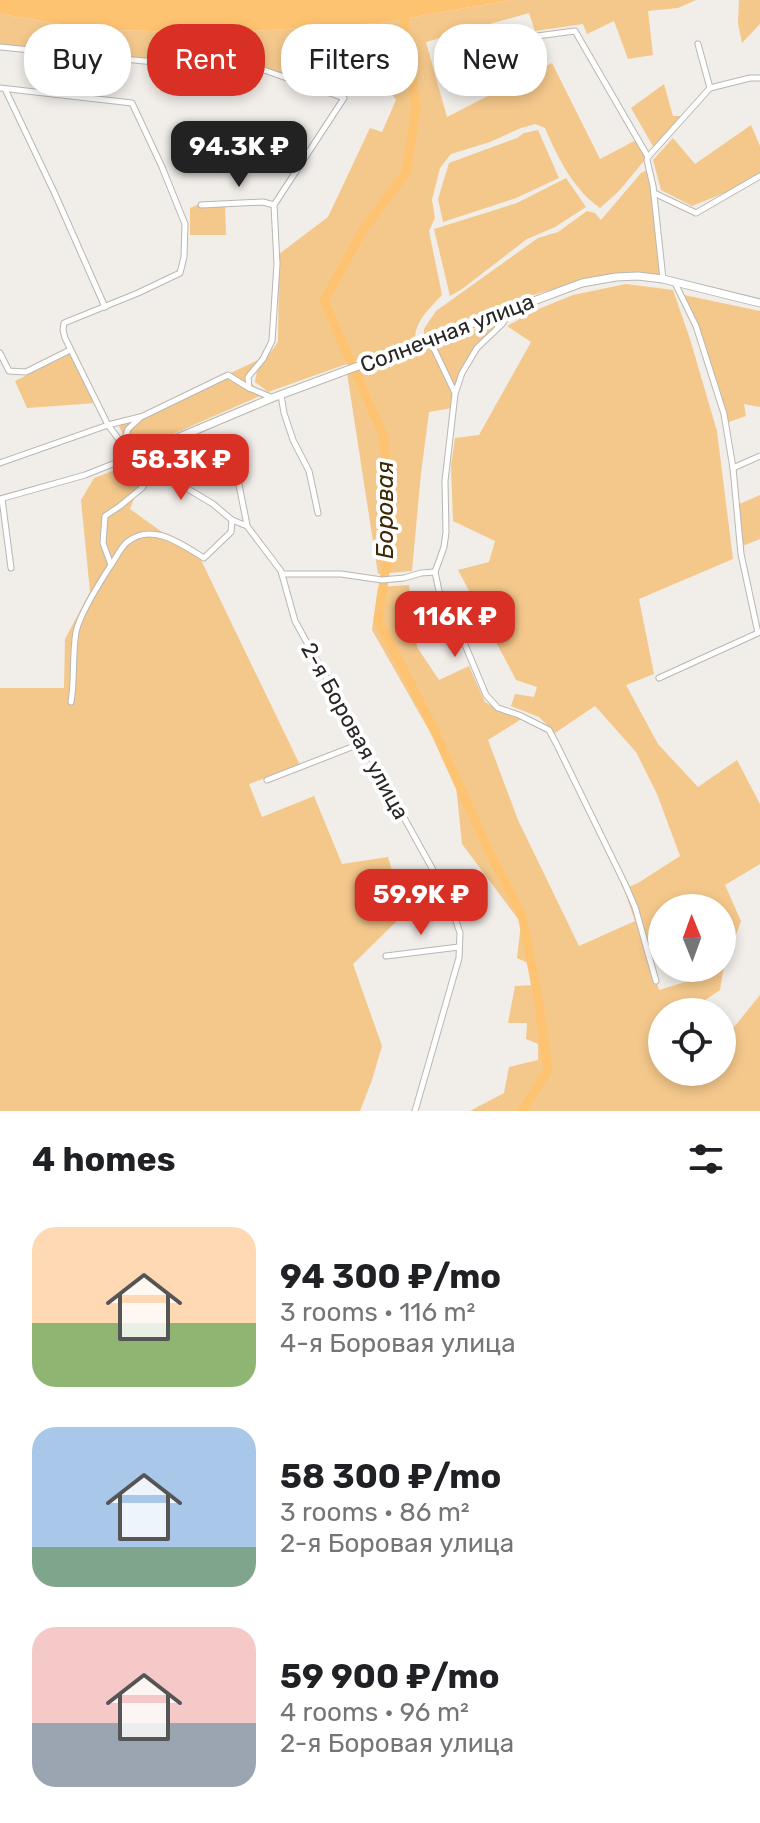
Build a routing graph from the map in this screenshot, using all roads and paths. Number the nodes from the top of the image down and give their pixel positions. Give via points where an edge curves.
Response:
1 (547, 35) edge
2 (698, 44) dead end
3 (0, 47) edge
4 (760, 78) edge
5 (2, 88) edge
6 (710, 88) junction
7 (648, 157) junction
8 (760, 176) edge
9 (654, 193) junction
10 (201, 205) dead end
11 (274, 205) junction
12 (663, 279) junction
13 (675, 283) junction
14 (760, 303) edge
15 (105, 307) junction
16 (513, 308) junction
17 (427, 340) junction
18 (70, 350) junction
19 (0, 353) edge
20 (249, 388) junction
21 (455, 394) junction
22 (277, 396) junction
23 (141, 417) junction
24 (108, 425) junction
25 (123, 445) junction
26 (144, 452) junction
27 (760, 456) edge
28 (234, 460) dead end
29 (0, 463) edge
30 (148, 465) junction
31 (733, 468) junction
32 (1, 499) edge
33 (318, 513) dead end
34 (232, 520) junction
35 (247, 526) junction
36 (111, 565) junction
37 (11, 568) dead end
38 (435, 572) junction
39 (282, 574) junction
40 (759, 635) edge
41 (659, 678) dead end
42 (71, 702) dead end
43 (362, 743) junction
44 (267, 780) dead end
45 (459, 947) junction
46 (648, 953) edge
47 (386, 956) dead end
48 (415, 1111) edge

1 - 7 street via 575,31
2 - 6 street
3 - 11 street via 264,70 344,98
4 - 6 street
5 - 15 street
5 - 15 street via 132,103 156,154 185,224 180,273
6 - 7 street
7 - 9 street
8 - 9 street via 696,213
9 - 12 street
10 - 11 street
11 - 20 street via 272,341 248,377
12 - 13 street, Солнечная улица
12 - 16 street, Солнечная улица via 616,277 582,283
13 - 14 street, Солнечная улица
13 - 31 street via 696,326 724,414
15 - 18 street via 64,323
16 - 17 street, Солнечная улица
16 - 21 street via 477,348
17 - 21 street
17 - 22 street, Солнечная улица
18 - 19 street via 26,372 9,371
18 - 24 street
20 - 22 street
20 - 23 street via 228,375
21 - 38 street via 445,481 446,532
22 - 26 street, Солнечная улица
22 - 33 street via 309,471
23 - 24 street
23 - 25 street via 128,429
24 - 25 street
24 - 29 street
25 - 26 street
26 - 30 street
26 - 32 street
27 - 31 street
28 - 35 street
30 - 34 street
30 - 36 street via 143,487 105,516 103,543
31 - 40 street via 741,554
32 - 37 street
34 - 35 street
34 - 36 street via 231,532 204,558 154,532 124,544
35 - 39 street, 2-я Боровая улица
36 - 42 street via 77,627
38 - 39 street via 382,580
38 - 46 street via 486,695 498,708 549,730 625,884
39 - 43 street, 2-я Боровая улица via 295,621
40 - 41 street
43 - 44 street
43 - 45 street, 2-я Боровая улица via 448,897
45 - 47 street
45 - 48 street, 2-я Боровая улица

